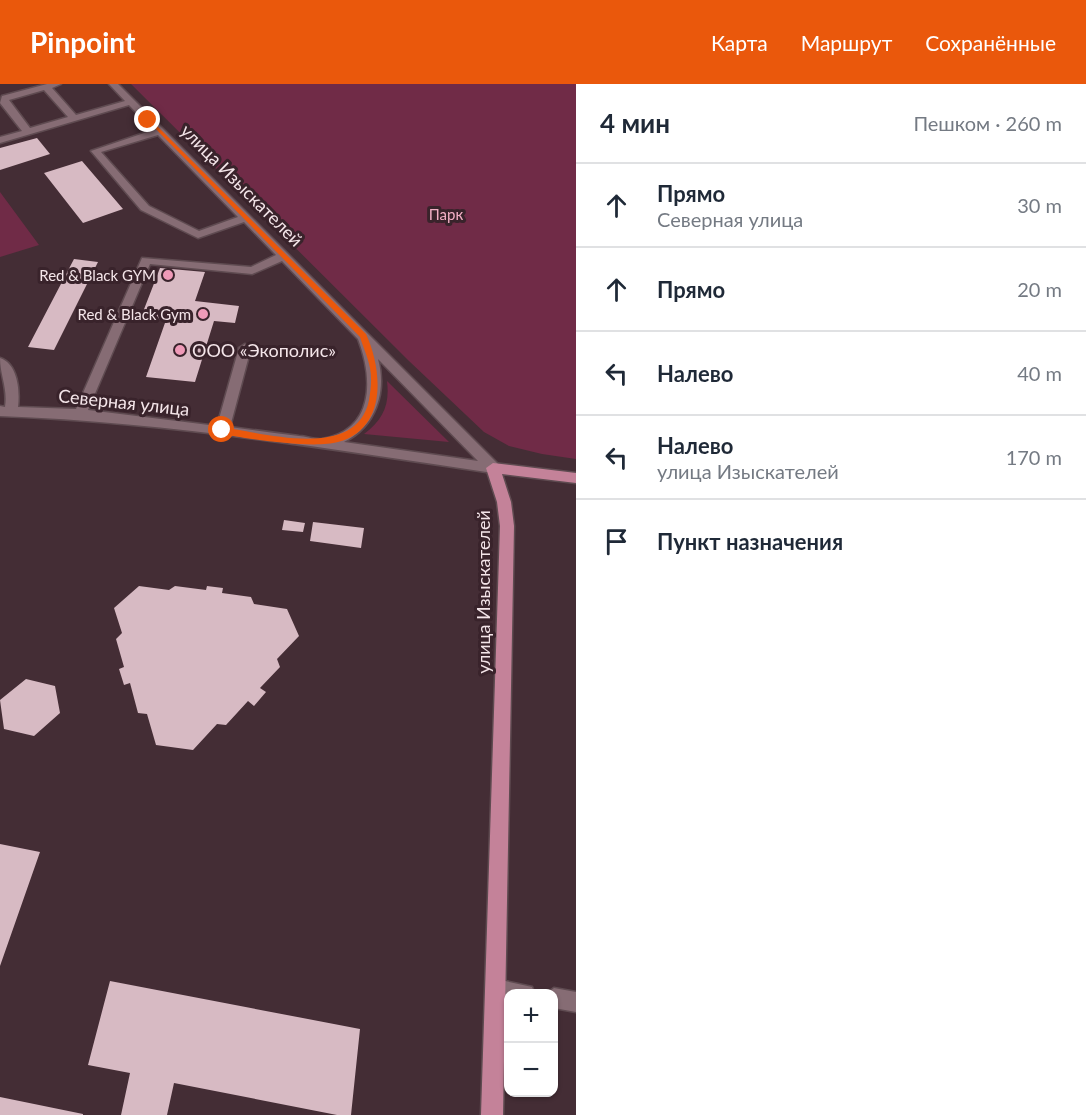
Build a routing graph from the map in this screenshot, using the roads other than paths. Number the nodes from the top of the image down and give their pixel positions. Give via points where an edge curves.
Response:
1 (57, 84) edge
2 (113, 84) edge
3 (27, 87) edge
4 (46, 87) junction
5 (131, 102) junction
6 (74, 118) junction
7 (159, 131) junction
8 (28, 132) junction
9 (0, 140) edge
10 (245, 218) junction
11 (284, 256) junction
12 (364, 336) junction
13 (245, 348) dead end
14 (0, 362) edge
15 (6, 411) edge
16 (80, 414) junction
17 (222, 430) junction
18 (312, 442) junction
19 (493, 468) junction
20 (576, 478) edge
21 (496, 989) junction
22 (504, 990) edge
23 (558, 999) edge
24 (576, 1002) edge
25 (492, 1115) edge

1 - 4 street
2 - 5 street, улица Изыскателей
3 - 4 street
3 - 8 street via 4,102
4 - 6 street
5 - 6 street
5 - 7 street, улица Изыскателей
6 - 8 street
7 - 10 street, улица Изыскателей
7 - 10 street via 96,151 97,154 145,208 198,235
8 - 9 street
10 - 11 street, улица Изыскателей
11 - 12 street, улица Изыскателей
11 - 16 street via 252,271 147,260
12 - 18 street via 374,368 375,388 364,422 336,440
12 - 19 street, улица Изыскателей
13 - 17 street
14 - 15 street via 15,393
15 - 16 street, Северная улица
16 - 17 street, Северная улица
17 - 18 street, Северная улица
18 - 19 street, Северная улица
19 - 20 main road
19 - 21 main road, улица Изыскателей via 507,526
21 - 22 street
21 - 25 main road, улица Изыскателей
23 - 24 street

